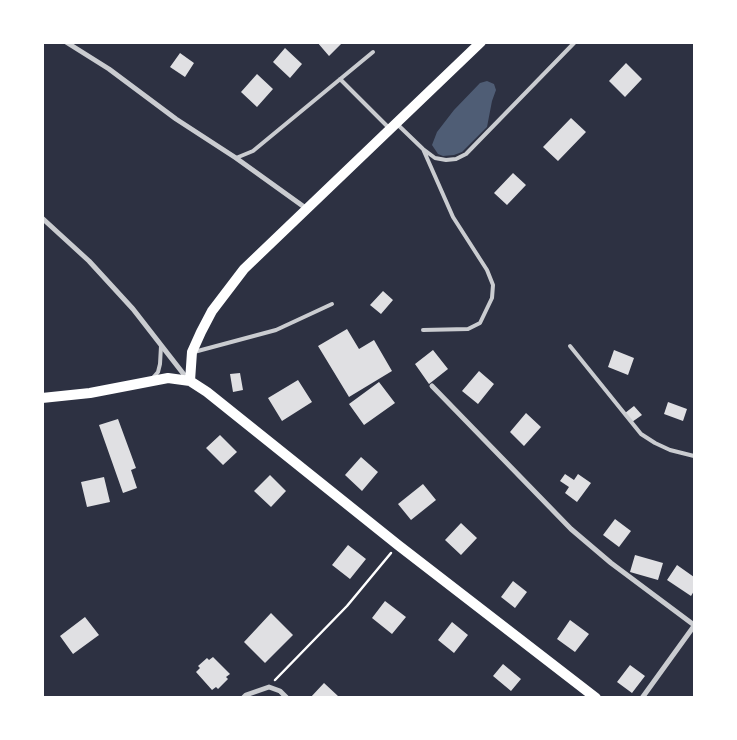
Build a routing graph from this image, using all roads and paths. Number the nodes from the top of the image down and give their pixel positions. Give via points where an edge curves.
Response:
1 (66, 42) edge
2 (481, 42) edge
3 (575, 42) edge
4 (570, 44) edge
5 (373, 52) dead end
6 (340, 79) junction
7 (394, 127) junction
8 (423, 149) junction
9 (236, 158) junction
10 (308, 209) junction
11 (42, 218) edge
12 (332, 304) dead end
13 (423, 330) dead end
14 (161, 345) junction
15 (570, 346) dead end
16 (192, 352) junction
17 (151, 381) junction
18 (190, 381) junction
19 (432, 386) dead end
20 (42, 398) edge
21 (694, 456) edge
22 (398, 545) junction
23 (694, 625) edge
24 (269, 686) junction
25 (243, 698) edge
26 (287, 698) edge
27 (596, 698) edge
28 (642, 698) edge

1 - 9 street via 109,68 176,120
2 - 7 main road
3 - 4 lane
4 - 8 lane via 466,154 446,160 435,158
5 - 6 lane
6 - 7 lane
6 - 9 lane via 253,151
7 - 8 lane
7 - 10 main road
8 - 13 lane via 453,217 493,285 492,298 480,323 468,329
9 - 10 street
10 - 16 main road via 233,283 212,311
11 - 14 street via 89,262
12 - 16 lane via 276,330
14 - 17 lane via 158,372
14 - 18 street
15 - 21 lane via 642,434 670,450
16 - 18 main road
17 - 18 main road via 168,378
17 - 20 main road
18 - 22 main road
19 - 23 street via 572,529 611,563
22 - 24 path via 347,606
22 - 27 main road
23 - 28 street
24 - 25 street
24 - 26 street

